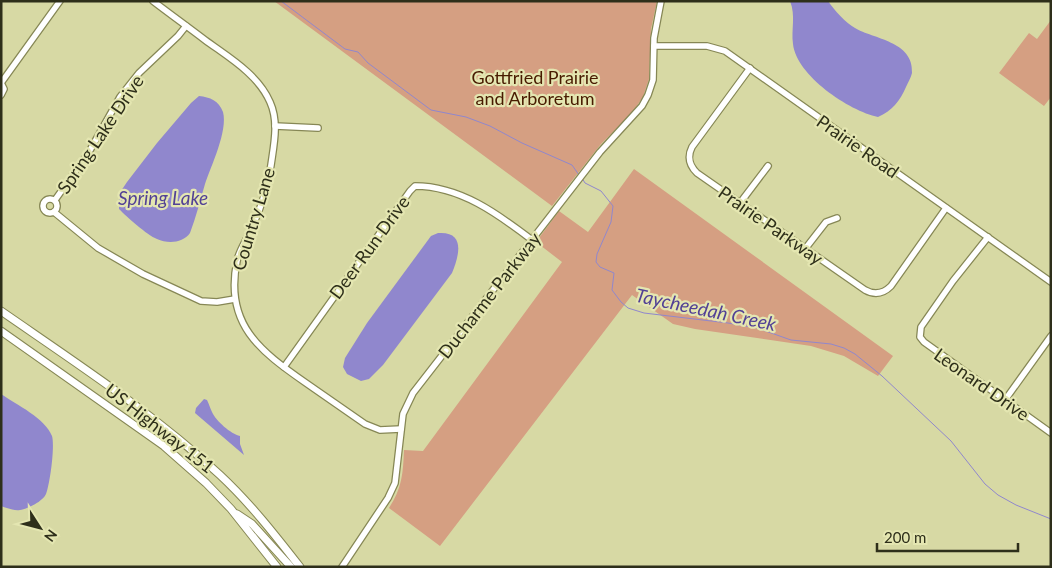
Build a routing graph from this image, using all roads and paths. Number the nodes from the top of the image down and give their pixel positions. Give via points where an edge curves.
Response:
1 (60, 1) edge
2 (153, 1) edge
3 (661, 1) edge
4 (186, 26) junction
5 (654, 46) junction
6 (750, 68) junction
7 (1, 83) edge
8 (1, 95) edge
9 (275, 126) junction
10 (318, 128) dead end
11 (768, 166) dead end
12 (55, 200) junction
13 (740, 203) junction
14 (946, 208) junction
15 (54, 212) junction
16 (837, 218) dead end
17 (988, 237) junction
18 (532, 240) junction
19 (805, 249) junction
20 (1051, 282) edge
21 (235, 300) junction
22 (1, 311) edge
23 (1, 331) edge
24 (1051, 336) edge
25 (284, 368) junction
26 (1005, 400) junction
27 (400, 429) junction
28 (1051, 433) edge
29 (230, 509) junction
30 (347, 558) junction
31 (277, 567) edge
32 (291, 567) edge
33 (300, 567) edge
34 (336, 567) edge
35 (342, 567) edge

1 - 7 street
2 - 4 street, Country Lane
3 - 5 street, Ducharme Parkway
4 - 9 street, Country Lane via 240,66 259,85 270,102
4 - 12 street, Spring Lake Drive via 120,97 89,152
5 - 6 street, Prairie Road via 716,47
5 - 18 street, Ducharme Parkway via 653,80 645,101 636,115 610,140
6 - 13 street, Prairie Parkway via 689,153 695,171
6 - 14 street, Prairie Road
7 - 8 street via 4,89
9 - 10 street
9 - 21 street, Country Lane via 269,177 254,225 237,260 233,288
11 - 13 street
12 - 15 street, Spring Lake Drive via 57,208
12 - 15 street, Spring Lake Drive via 45,201 42,205 46,212
13 - 19 street, Prairie Parkway
14 - 17 street, Prairie Road
14 - 19 street, Prairie Parkway via 889,288 876,294 863,289
15 - 21 street, Spring Lake Drive via 98,248 143,274 201,302
16 - 19 street via 826,222
17 - 20 street, Prairie Road
17 - 26 street, Leonard Drive via 921,326 920,337
18 - 25 street, Deer Run Drive via 501,217 458,194 415,186
18 - 27 street, Ducharme Parkway via 413,393
21 - 25 street, Country Lane via 254,342
22 - 33 main road, US Highway 151 via 174,435 249,504
23 - 29 main road, US Highway 151 via 154,438 206,483
24 - 26 street
25 - 27 street, Country Lane via 365,424 380,430
26 - 28 street, Leonard Drive
27 - 30 street, Ducharme Parkway via 394,483 388,498
29 - 31 main road, US Highway 151
29 - 32 main road via 252,524
30 - 34 street, Ducharme Parkway
30 - 35 street, Ducharme Parkway

